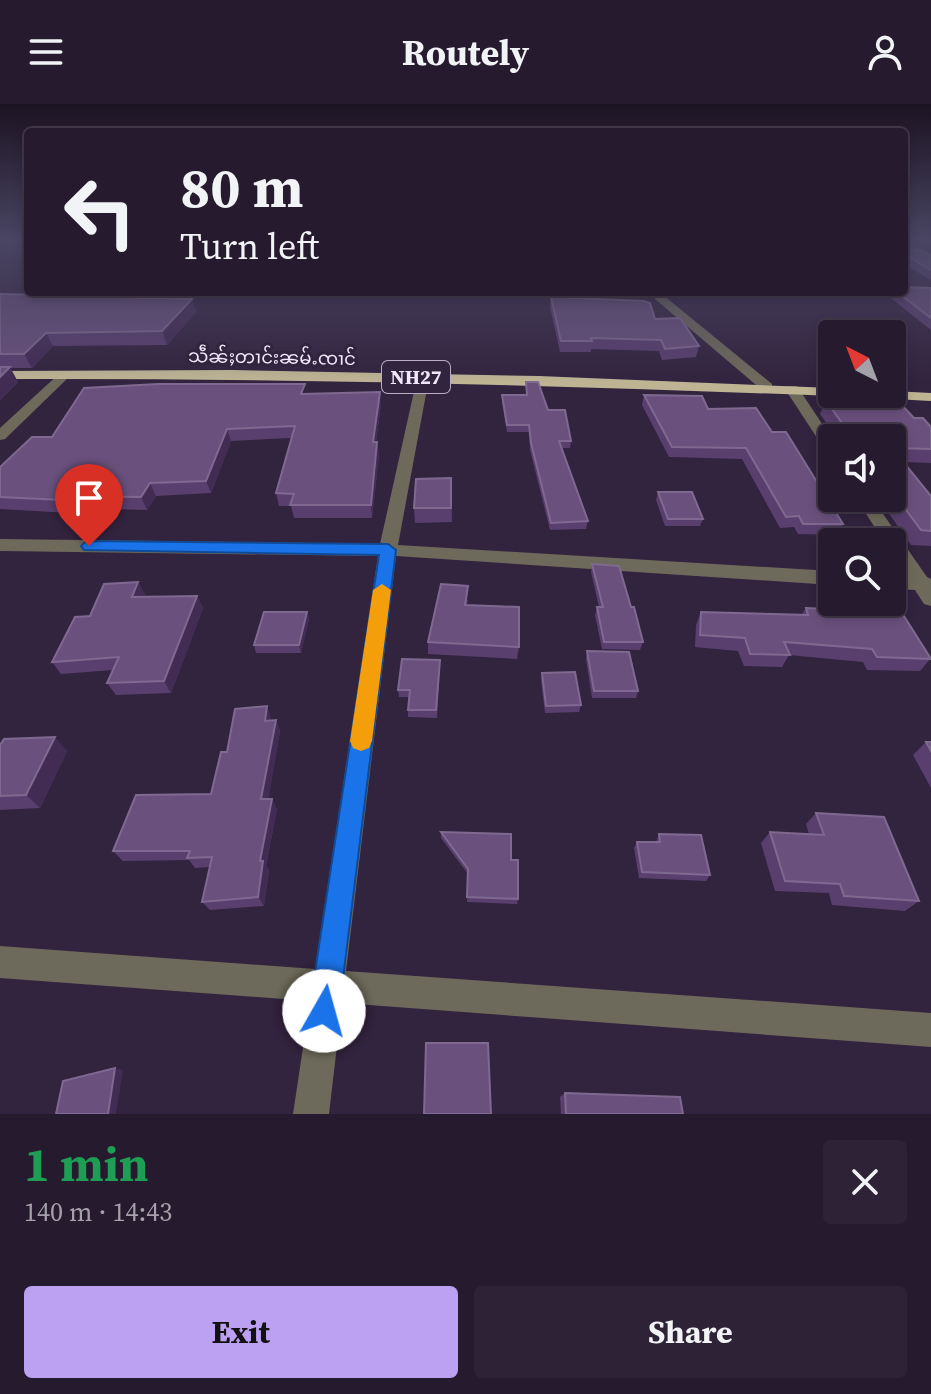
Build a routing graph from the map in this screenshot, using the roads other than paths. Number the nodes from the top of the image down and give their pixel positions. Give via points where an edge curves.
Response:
1 (659, 297) dead end
2 (0, 375) edge
3 (65, 375) junction
4 (423, 378) junction
5 (767, 387) junction
6 (792, 389) junction
7 (818, 391) edge
8 (906, 396) edge
9 (931, 397) edge
10 (818, 429) edge
11 (0, 436) edge
12 (874, 512) edge
13 (0, 545) edge
14 (388, 550) junction
15 (818, 577) edge
16 (906, 585) edge
17 (928, 589) edge
18 (0, 962) edge
19 (327, 985) junction
20 (931, 1030) edge
21 (311, 1114) edge

1 - 5 street
2 - 3 highway, သဵၼ်ႈတၢင်းၼမ်ႉၸၢင် / NH27
3 - 4 highway, သဵၼ်ႈတၢင်းၼမ်ႉၸၢင် / NH27
3 - 11 street
4 - 5 highway, သဵၼ်ႈတၢင်းၼမ်ႉၸၢင် / NH27
4 - 14 street
5 - 6 highway, သဵၼ်ႈတၢင်းၼမ်ႉၸၢင် / NH27
6 - 7 highway, သဵၼ်ႈတၢင်းၼမ်ႉၸၢင် / NH27
6 - 10 street
8 - 9 highway
12 - 17 street
13 - 14 street
14 - 15 street
14 - 19 street
16 - 17 street
18 - 19 street
19 - 20 street
19 - 21 street

